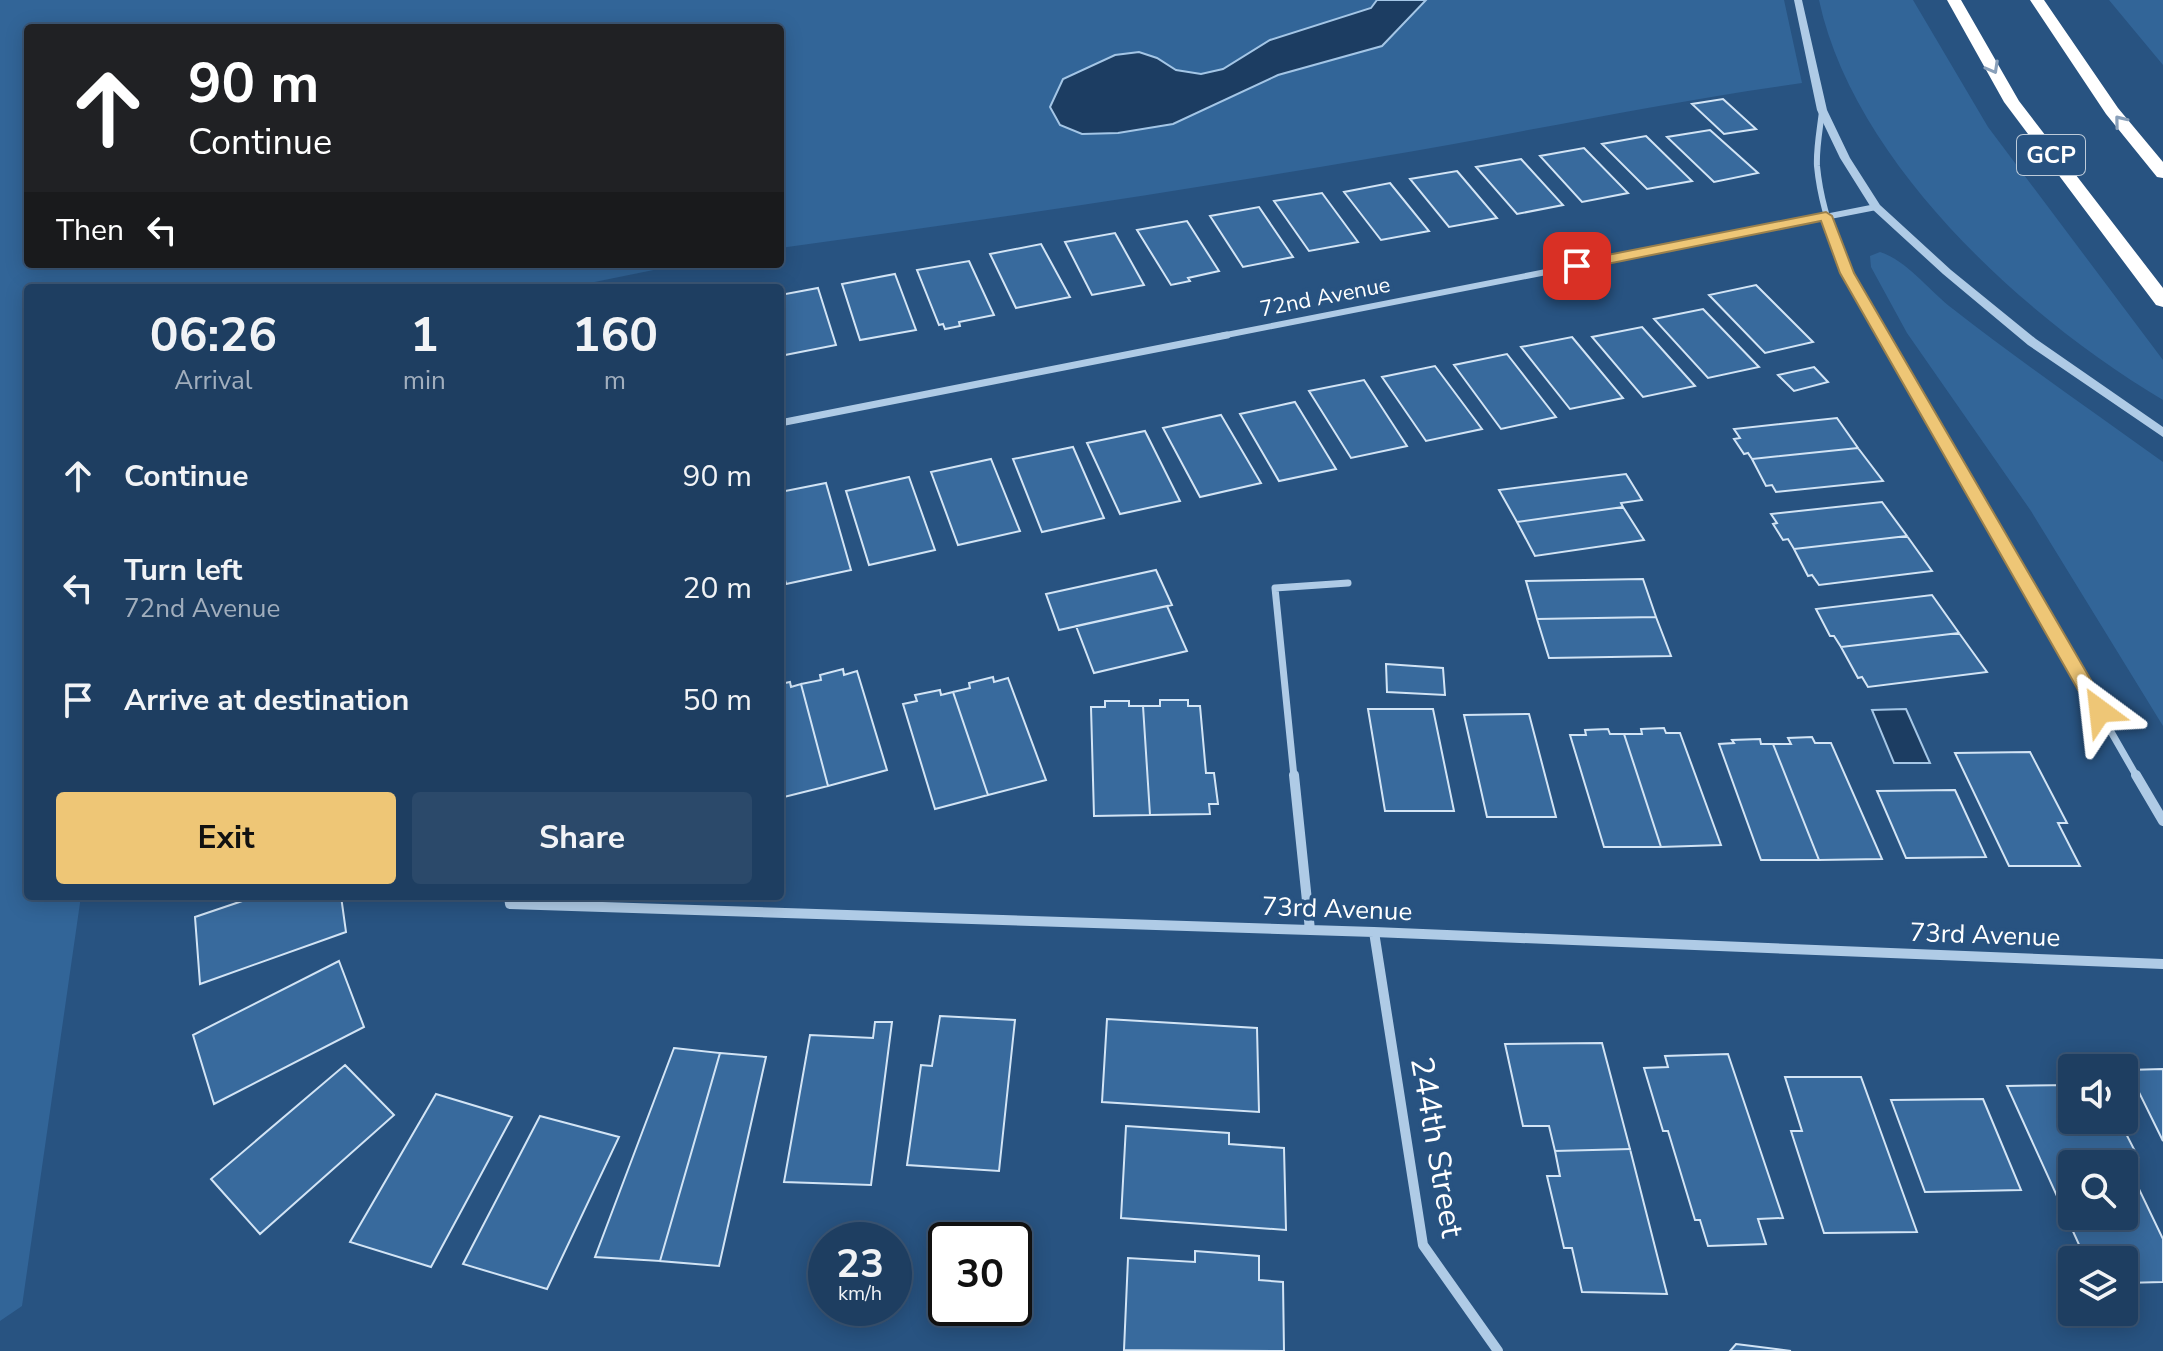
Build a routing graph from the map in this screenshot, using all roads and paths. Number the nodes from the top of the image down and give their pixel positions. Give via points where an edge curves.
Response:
1 (1798, 0) edge
2 (1954, 0) edge
3 (2037, 0) edge
4 (1822, 110) junction
5 (2163, 173) edge
6 (1876, 207) junction
7 (1826, 216) junction
8 (2163, 301) edge
9 (784, 422) edge
10 (2163, 433) edge
11 (1348, 583) dead end
12 (2163, 821) edge
13 (509, 900) edge
14 (1310, 930) junction
15 (1374, 932) junction
16 (2163, 964) edge
17 (1498, 1351) edge

1 - 4 street
2 -> 8 highway, GCP via 2012,102
5 -> 3 highway, GCP via 2112,111
4 - 6 street
4 - 7 street via 1817,164
6 - 7 street, 72nd Avenue
6 - 10 street via 2032,342
7 - 9 street, 72nd Avenue
7 - 12 street via 1847,273
11 - 14 street via 1275,588
13 - 14 street, 73rd Avenue
14 - 15 street, 73rd Avenue
15 - 16 street, 73rd Avenue
15 - 17 street, 244th Street via 1423,1245

